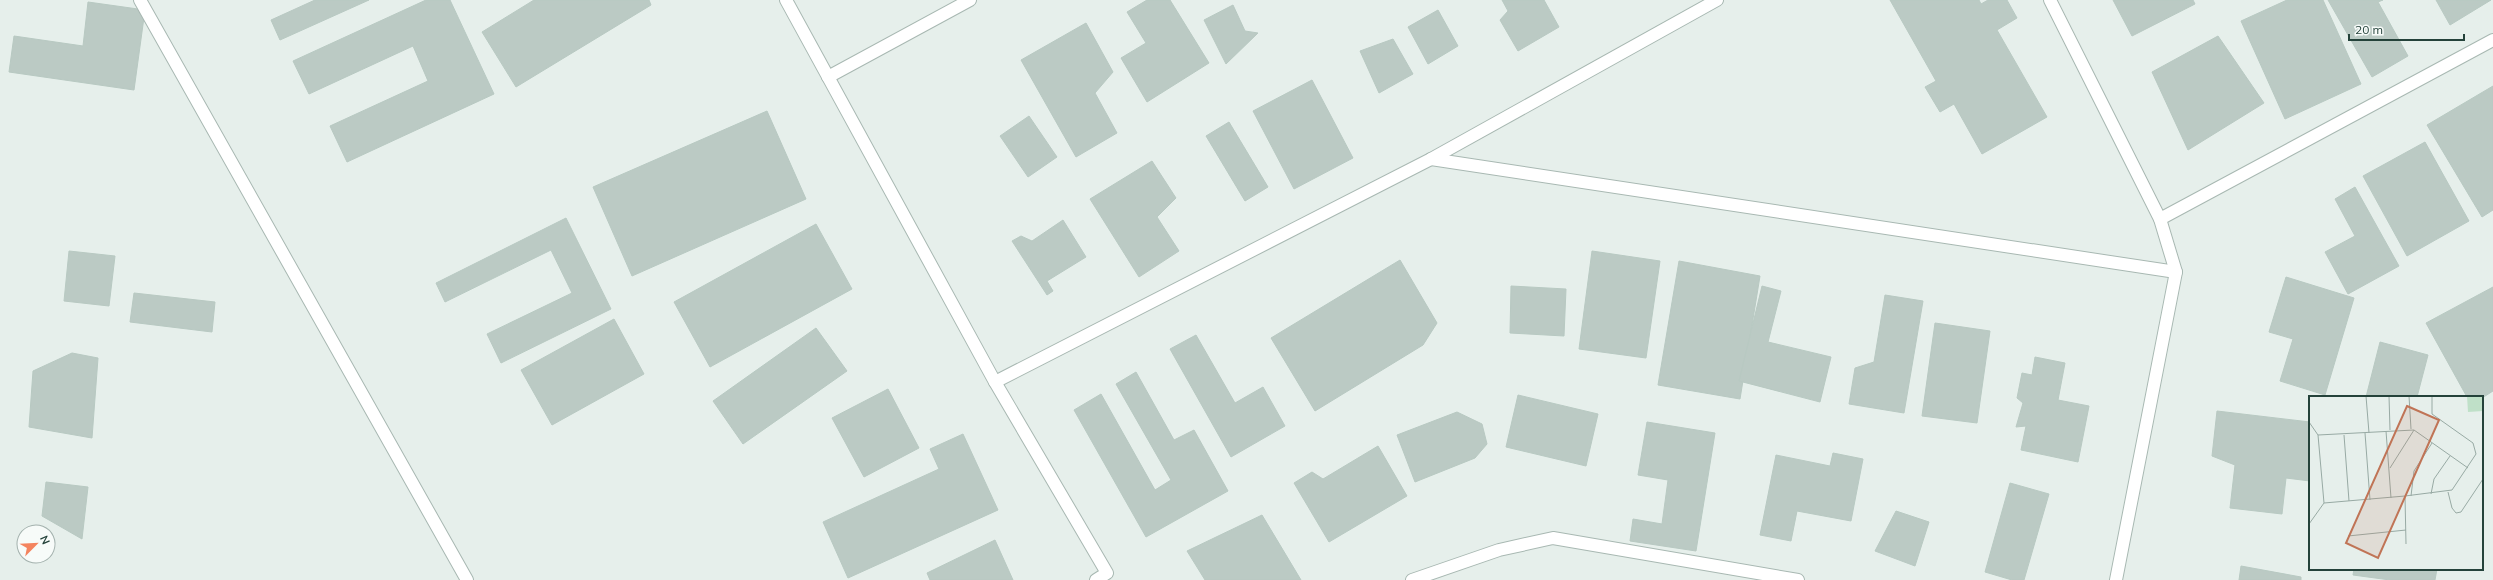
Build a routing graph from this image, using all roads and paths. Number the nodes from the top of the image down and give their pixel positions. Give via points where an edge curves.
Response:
1 (140, 0) edge
2 (786, 0) edge
3 (970, 0) edge
4 (1717, 0) edge
5 (2050, 0) edge
6 (2493, 40) edge
7 (828, 77) junction
8 (1430, 159) junction
9 (2160, 219) junction
10 (2176, 272) junction
11 (995, 382) junction
12 (1108, 577) edge
13 (467, 580) edge
14 (1096, 580) edge
15 (1412, 580) edge
16 (1798, 580) edge
17 (2116, 580) edge

1 - 13 street
2 - 7 street
3 - 7 street
4 - 8 street
5 - 9 street
6 - 9 street
7 - 11 street
8 - 10 street
8 - 11 street
9 - 10 street
10 - 17 street
11 - 12 street
12 - 14 street
15 - 16 street via 1499,550 1553,538

